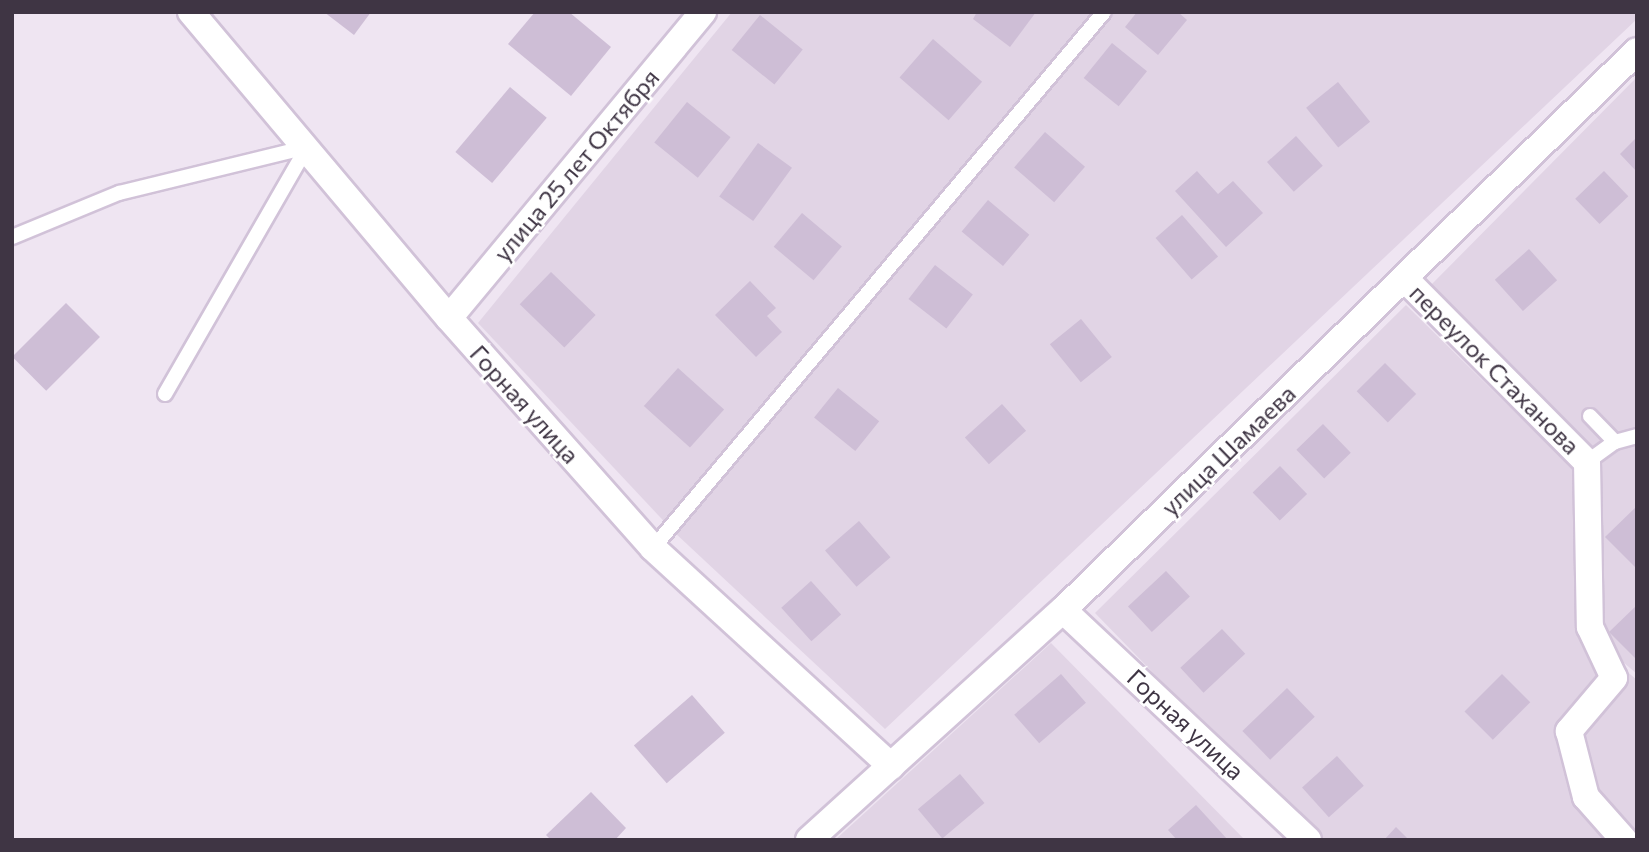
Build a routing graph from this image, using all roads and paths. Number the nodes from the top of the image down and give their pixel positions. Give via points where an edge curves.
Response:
1 (191, 12) edge
2 (703, 12) edge
3 (1104, 12) edge
4 (1637, 51) edge
5 (307, 147) junction
6 (12, 237) edge
7 (1405, 279) junction
8 (449, 318) junction
9 (165, 394) dead end
10 (1590, 416) dead end
11 (1637, 436) edge
12 (1615, 442) junction
13 (1587, 462) junction
14 (653, 548) junction
15 (1063, 610) junction
16 (891, 766) junction
17 (1295, 835) edge
18 (809, 840) edge
19 (1624, 840) edge

1 - 5 street, Горная улица
2 - 8 street, улица 25 лет Октября
3 - 14 lane
4 - 7 street, улица Шамаева
5 - 6 lane via 119,193
5 - 8 street, Горная улица
5 - 9 lane
7 - 13 street, переулок Стаханова
7 - 15 street, улица Шамаева
8 - 14 street, Горная улица
10 - 12 lane
11 - 12 lane
12 - 13 lane
13 - 19 street, переулок Стаханова via 1590,627 1614,678 1569,731 1586,797
14 - 16 street, Горная улица
15 - 16 street, улица Шамаева
15 - 17 street, Горная улица
16 - 18 street, улица Шамаева

